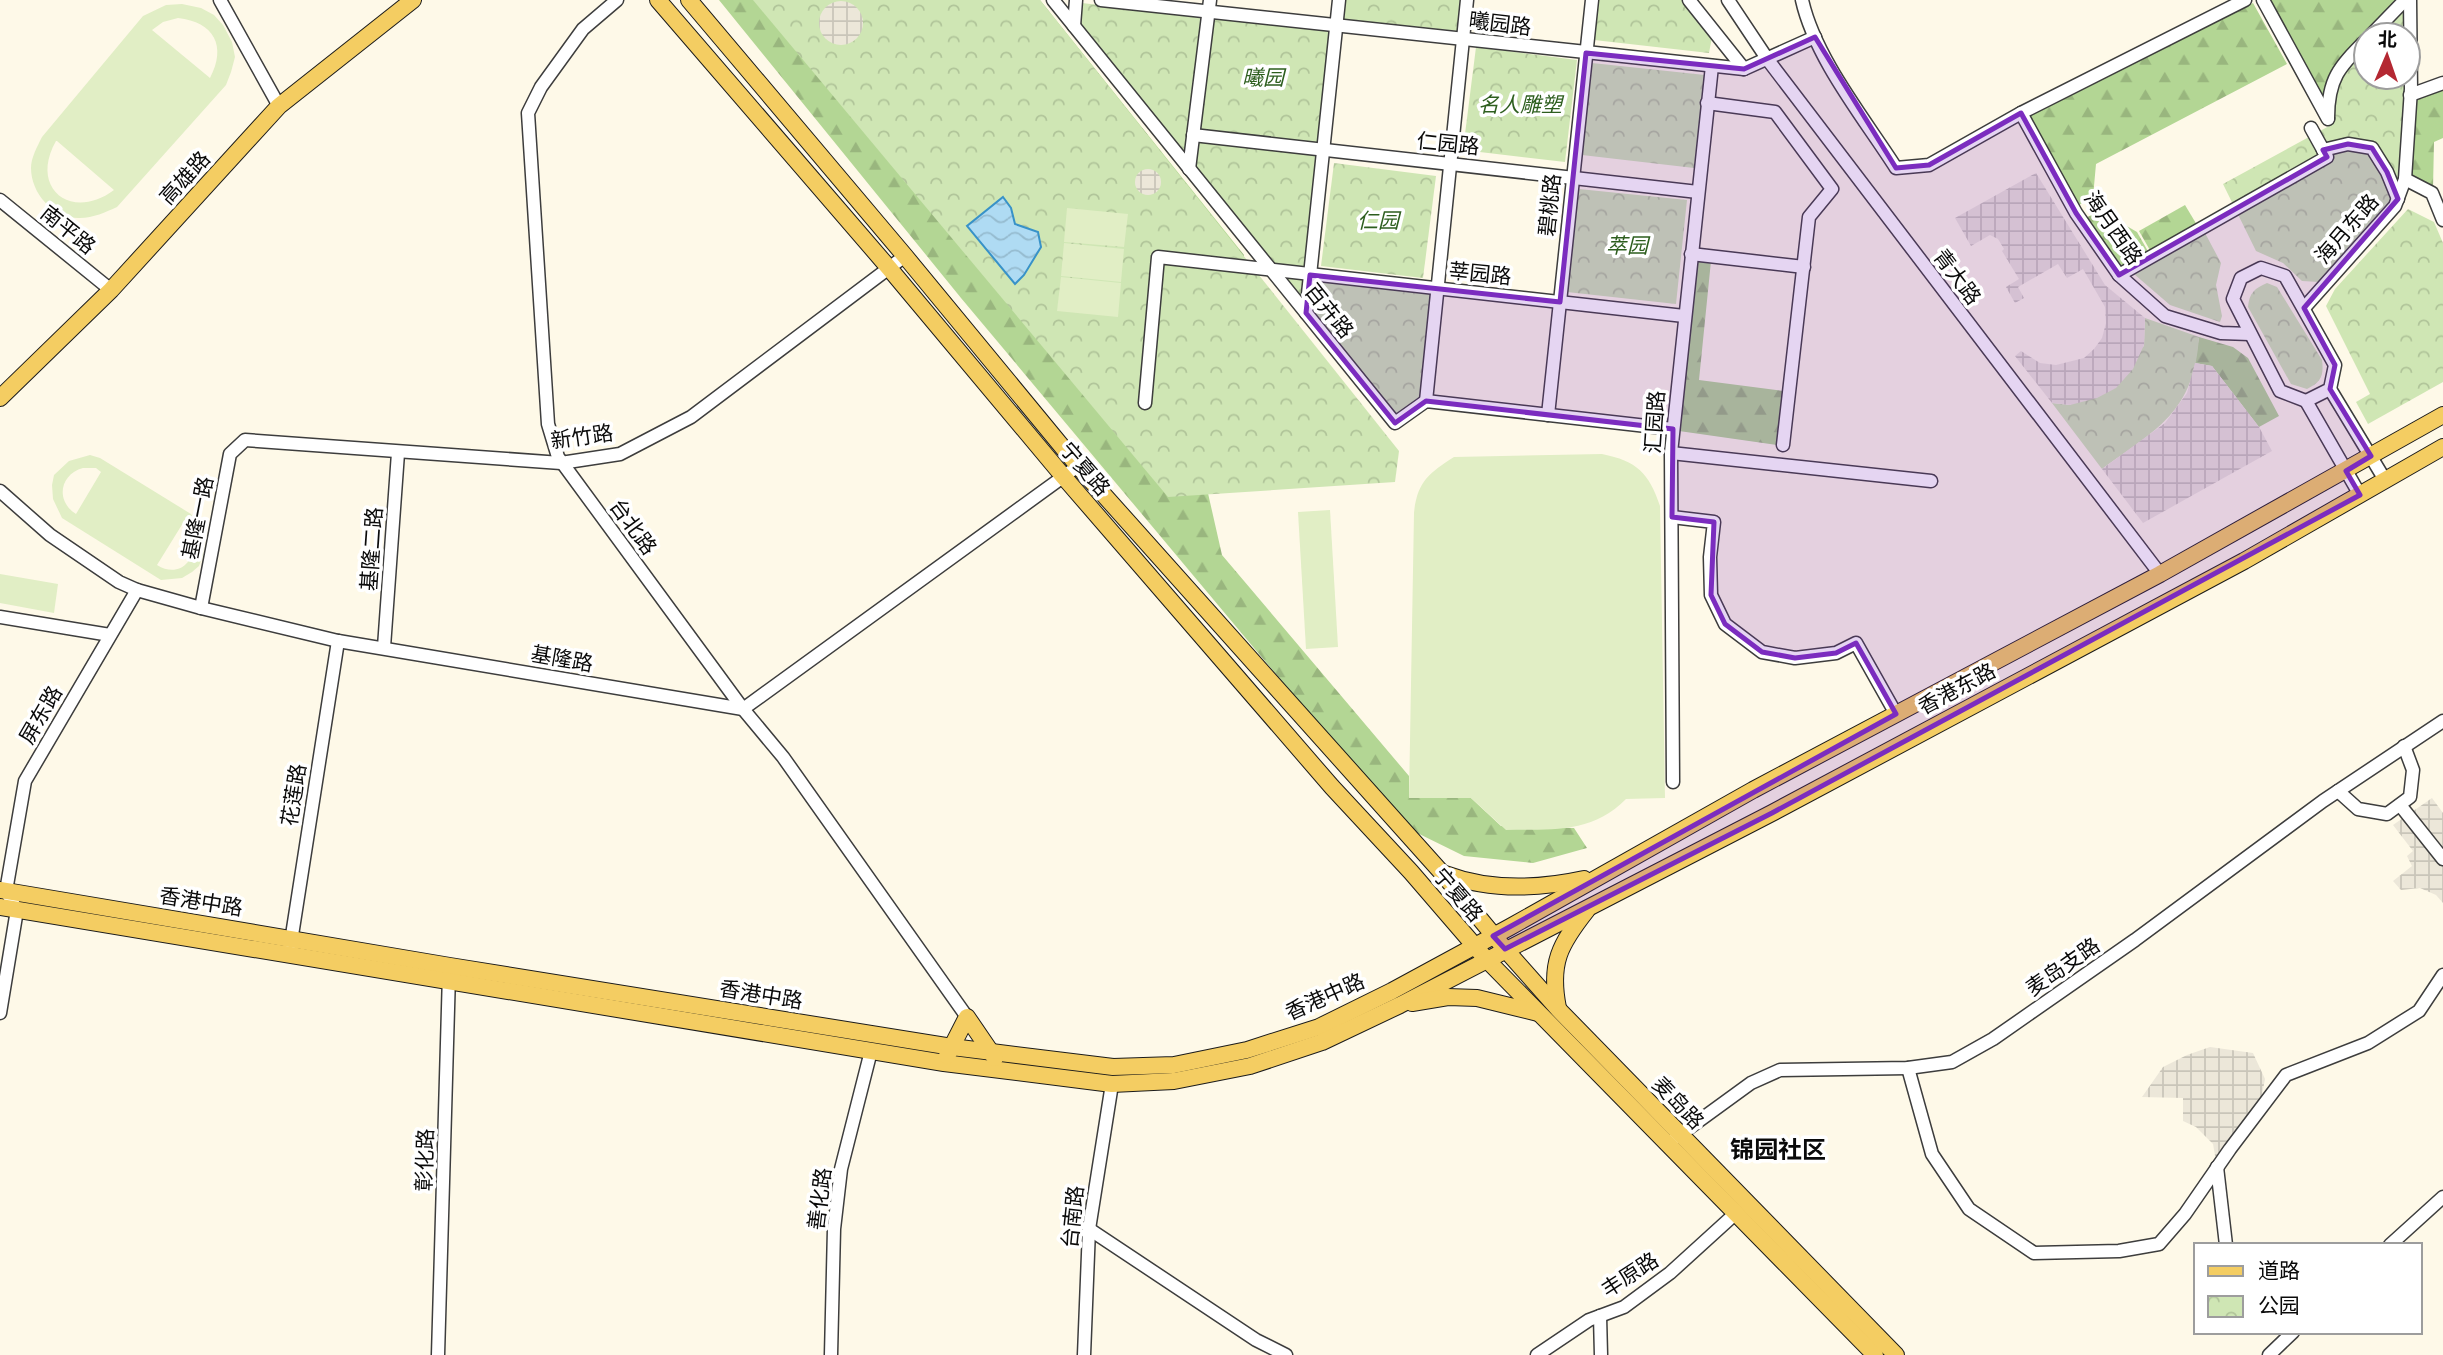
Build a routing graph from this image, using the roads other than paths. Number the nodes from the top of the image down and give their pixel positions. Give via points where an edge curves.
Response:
1 (220, 0) edge
2 (413, 0) edge
3 (617, 0) edge
4 (658, 0) edge
5 (689, 0) edge
6 (1053, 0) edge
7 (1076, 0) edge
8 (1101, 0) edge
9 (1339, 0) edge
10 (1468, 0) edge
11 (1592, 0) edge
12 (1689, 0) edge
13 (1728, 0) edge
14 (1802, 0) edge
15 (2245, 0) edge
16 (2263, 0) edge
17 (2407, 0) edge
18 (1209, 6) edge
19 (2385, 21) edge
20 (1074, 26) junction
21 (1336, 26) junction
22 (1815, 37) junction
23 (1463, 39) junction
24 (1586, 53) junction
25 (2352, 53) edge
26 (1768, 60) junction
27 (1712, 66) junction
28 (1744, 69) junction
29 (2443, 83) edge
30 (2410, 95) junction
31 (1707, 103) junction
32 (279, 106) junction
33 (2021, 113) junction
34 (2311, 128) dead end
35 (1194, 135) junction
36 (1323, 150) junction
37 (2323, 150) junction
38 (1451, 164) junction
39 (1189, 169) junction
40 (1573, 178) junction
41 (2405, 179) junction
42 (1698, 192) junction
43 (2398, 199) junction
44 (0, 200) edge
45 (2443, 220) edge
46 (1691, 254) junction
47 (905, 256) junction
48 (1804, 267) junction
49 (889, 268) junction
50 (1272, 270) junction
51 (1310, 274) junction
52 (2119, 275) junction
53 (1438, 288) junction
54 (111, 290) junction
55 (1560, 302) junction
56 (2304, 308) junction
57 (1306, 313) junction
58 (1684, 316) junction
59 (2250, 334) junction
60 (2330, 389) junction
61 (0, 398) edge
62 (1426, 401) junction
63 (2306, 401) junction
64 (1145, 403) dead end
65 (1548, 415) junction
66 (2443, 415) edge
67 (1673, 429) junction
68 (245, 440) joint
69 (1783, 445) dead end
70 (2443, 447) edge
71 (398, 453) junction
72 (1671, 453) junction
73 (2371, 456) junction
74 (561, 463) junction
75 (1078, 466) junction
76 (2346, 471) junction
77 (1063, 476) junction
78 (2385, 480) junction
79 (1931, 481) dead end
80 (0, 491) edge
81 (2360, 495) junction
82 (1672, 517) junction
83 (2160, 574) junction
84 (137, 590) junction
85 (201, 608) junction
86 (0, 617) edge
87 (110, 635) junction
88 (338, 641) junction
89 (384, 647) junction
90 (743, 709) junction
91 (1896, 714) junction
92 (2443, 721) edge
93 (2404, 747) junction
94 (1672, 782) dead end
95 (2338, 791) junction
96 (2400, 805) junction
97 (2443, 859) edge
98 (1442, 873) junction
99 (1601, 875) junction
100 (3, 890) edge
101 (0, 907) edge
102 (1589, 908) junction
103 (18, 910) junction
104 (1493, 936) junction
105 (291, 939) junction
106 (1474, 945) junction
107 (1505, 949) junction
108 (289, 956) junction
109 (1486, 959) junction
110 (449, 974) junction
111 (2443, 975) edge
112 (1399, 1005) junction
113 (1559, 1010) junction
114 (0, 1013) edge
115 (1542, 1014) junction
116 (967, 1017) junction
117 (952, 1047) junction
118 (871, 1051) junction
119 (992, 1052) junction
120 (944, 1063) junction
121 (1908, 1069) junction
122 (1000, 1070) junction
123 (1112, 1084) junction
124 (1674, 1139) junction
125 (2217, 1167) junction
126 (2443, 1197) edge
127 (1736, 1213) junction
128 (1089, 1229) junction
129 (2226, 1243) edge
130 (2392, 1243) edge
131 (1600, 1316) junction
132 (2288, 1334) edge
133 (438, 1355) edge
134 (831, 1355) edge
135 (1084, 1355) edge
136 (1286, 1355) edge
137 (1536, 1355) edge
138 (1601, 1355) edge
139 (1875, 1355) edge
140 (1896, 1355) edge
141 (2269, 1355) edge

1 - 32 street
2 - 32 main road, 高雄路
3 - 74 street, 台北路 via 583,29 528,113 548,424
4 - 49 main road, 宁夏路
5 - 47 main road, 宁夏路
6 - 20 street, 百卉路
7 - 20 street
8 - 18 street, 曦园路
9 - 21 street
10 - 23 street
11 - 24 street, 碧桃路
12 - 28 street
13 - 26 street, 青大路
14 - 22 street
15 - 33 street
16 - 25 street via 2328,119 2328,93 2342,63
17 - 19 street
17 - 30 street, 海月东路
18 - 21 street, 曦园路
18 - 35 street
20 - 39 street, 百卉路
21 - 23 street, 曦园路
21 - 36 street
22 - 26 street, 曦园路
22 - 33 street via 1896,168 1929,165
23 - 24 street, 曦园路
23 - 38 street
24 - 27 street, 曦园路
24 - 40 street, 碧桃路
26 - 28 street, 曦园路
26 - 83 street, 青大路
27 - 28 street, 曦园路
27 - 31 street, 汇园路
29 - 30 street
30 - 41 street, 海月东路
31 - 42 street, 汇园路
31 - 48 street via 1775,112 1832,189 1809,217
32 - 54 main road, 高雄路
33 - 52 street, 海月西路 via 2076,213
34 - 37 street
35 - 36 street, 仁园路
35 - 39 street
36 - 38 street, 仁园路
36 - 51 street
37 - 43 street via 2348,144 2372,148
37 - 52 street via 2327,157
38 - 40 street, 仁园路
38 - 53 street
39 - 50 street, 百卉路
40 - 42 street, 仁园路
40 - 55 street, 碧桃路
41 - 43 street, 海月东路
41 - 45 street via 2432,193
42 - 46 street, 汇园路
43 - 56 street, 海月东路
44 - 54 street, 南平路
46 - 48 street
46 - 58 street, 汇园路
47 - 49 street, 新竹路
47 - 75 main road, 宁夏路
48 - 69 street
49 - 74 street, 新竹路 via 691,417 620,454
49 - 77 main road, 宁夏路
50 - 51 street
50 - 57 street, 百卉路
50 - 64 street via 1158,257
51 - 53 street
51 - 57 street
52 - 59 street, 海月西路 via 2165,316 2221,333
53 - 55 street
53 - 62 street
54 - 61 main road, 高雄路
55 - 58 street
55 - 65 street, 碧桃路
56 - 59 street via 2285,276 2261,268 2241,278 2233,299
56 - 60 street via 2335,365
57 - 62 street, 百卉路 via 1395,424
58 - 67 street, 汇园路
59 - 63 street via 2280,391
60 - 63 street
60 - 73 street
62 - 65 street
63 - 76 street
65 - 67 street
66 - 73 main road, 香港东路
67 - 72 street, 汇园路
68 - 71 street, 新竹路
68 - 85 street, 基隆一路 via 230,454
70 - 78 main road, 香港东路
71 - 74 street, 新竹路
71 - 89 street, 基隆二路
72 - 79 street
72 - 82 street, 汇园路
73 - 76 main road, 香港东路
73 - 78 street
74 - 90 street, 台北路
75 - 77 street
75 - 98 main road, 宁夏路
76 - 81 street
76 - 83 main road, 香港东路
77 - 90 street
77 - 106 main road, 宁夏路
78 - 81 main road, 香港东路
80 - 84 street, 基隆路 via 50,535
81 - 102 main road, 香港东路 via 2245,561
82 - 91 street via 1714,522 1710,595 1725,624 1762,652 1795,658 1836,653 1856,643
82 - 94 street, 汇园路
83 - 91 main road, 香港东路
84 - 85 street, 基隆路
84 - 87 street, 屏东路
85 - 88 street, 基隆路
86 - 87 street
87 - 100 street, 屏东路 via 25,781
88 - 89 street, 基隆路
88 - 105 street, 花莲路
89 - 90 street, 基隆路
90 - 116 street, 台北路 via 783,757
91 - 99 main road, 香港东路
92 - 93 street, 麦岛支路
93 - 95 street, 麦岛支路
93 - 96 street via 2413,770 2410,797
95 - 96 street via 2358,810 2387,814
95 - 121 street, 麦岛支路 via 1993,1039 1952,1062
96 - 97 street
98 - 99 main road via 1501,887 1556,885
98 - 104 main road, 宁夏路
99 - 104 main road, 香港东路
100 - 103 street
100 - 105 main road, 香港中路
101 - 103 main road, 香港中路
102 - 107 main road, 香港东路
102 - 113 main road via 1559,951 1554,988
103 - 108 main road, 香港中路
103 - 114 street
104 - 106 main road, 香港中路
104 - 107 main road, 麦岛路
105 - 108 street, 花莲路
105 - 110 main road, 香港中路
106 - 109 main road, 宁夏路
106 - 119 main road, 香港中路 via 1319,1027 1247,1050 1174,1065 1112,1067
107 - 109 main road, 香港东路
107 - 113 main road, 麦岛路
108 - 110 main road, 香港中路
109 - 112 main road, 香港中路
109 - 115 main road, 麦岛路
110 - 117 main road, 香港中路
110 - 118 main road, 香港中路
110 - 133 street, 彰化路
111 - 125 street via 2409,1018 2368,1043 2286,1076
112 - 115 main road via 1448,997 1477,998
112 - 123 main road, 香港中路 via 1322,1042 1250,1066 1174,1081
113 - 124 main road, 麦岛路
115 - 124 main road, 麦岛路
116 - 117 main road
116 - 119 main road
117 - 119 main road, 香港中路
117 - 120 main road
118 - 120 main road, 香港中路
118 - 134 street, 善化路 via 841,1169 834,1229
119 - 122 main road
120 - 122 main road, 香港中路
121 - 124 street, 麦岛支路 via 1780,1070 1751,1083
121 - 125 street via 1932,1154 1969,1209 2034,1253 2119,1251 2159,1244
122 - 123 main road, 香港中路
123 - 128 street, 台南路
124 - 127 main road, 麦岛路
124 - 140 main road, 麦岛路
125 - 129 street
126 - 130 street
127 - 131 street, 丰原路 via 1624,1307
127 - 139 main road, 麦岛路
128 - 135 street, 台南路
128 - 136 street via 1256,1340
131 - 137 street, 丰原路
131 - 138 street
132 - 141 street

